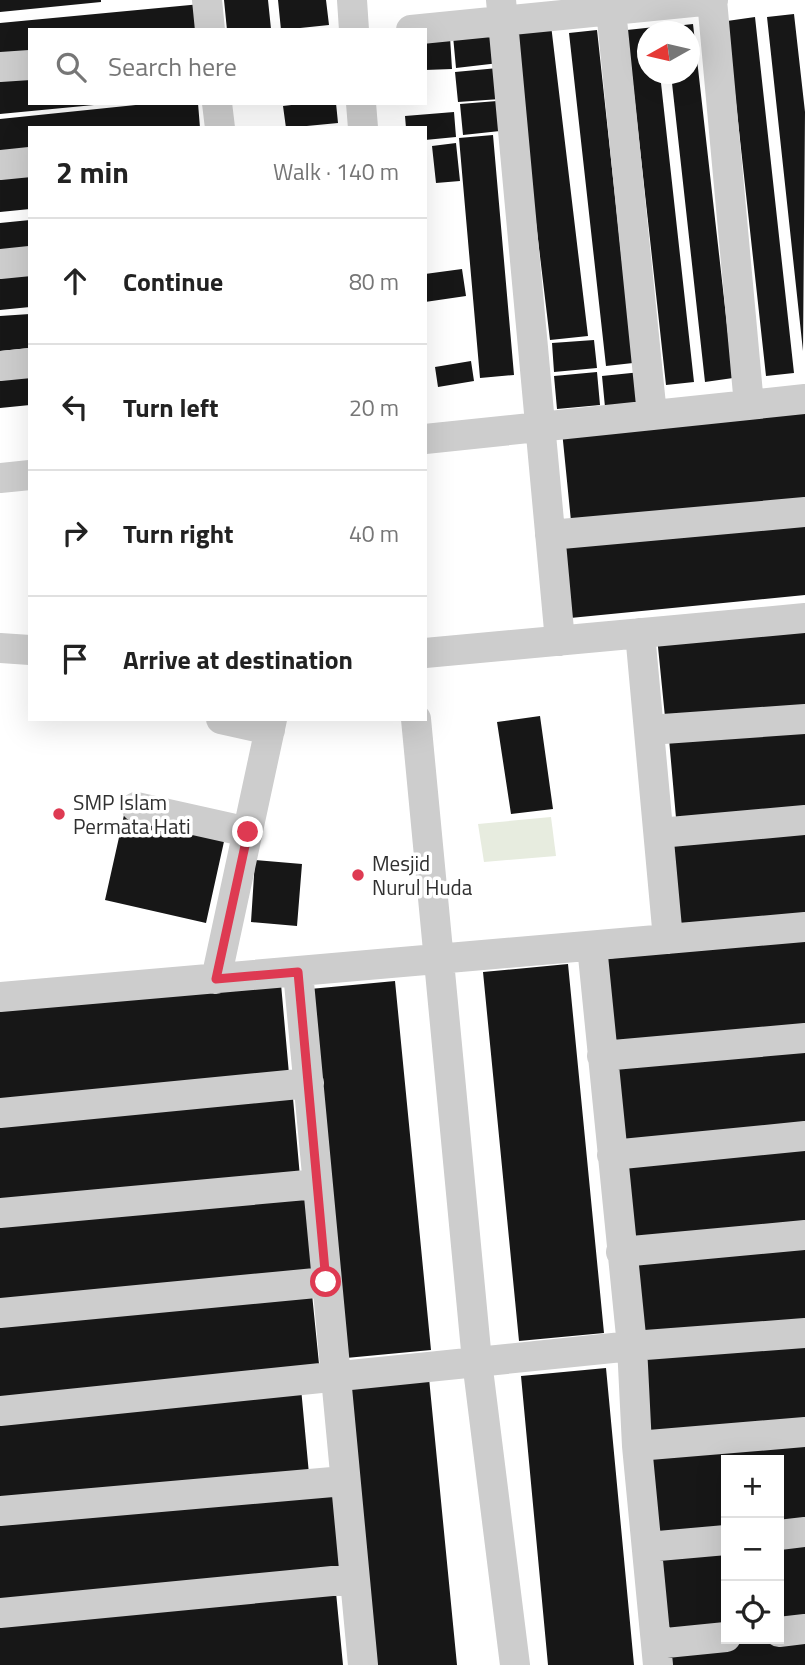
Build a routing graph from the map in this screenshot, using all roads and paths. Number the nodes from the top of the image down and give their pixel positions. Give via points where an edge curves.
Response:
1 (207, 0) edge
2 (352, 0) edge
3 (713, 0) edge
4 (502, 10) edge
5 (611, 10) junction
6 (210, 28) edge
7 (354, 28) edge
8 (420, 28) edge
9 (28, 65) edge
10 (0, 67) edge
11 (217, 105) edge
12 (361, 105) edge
13 (220, 126) edge
14 (363, 126) edge
15 (28, 162) edge
16 (0, 165) edge
17 (28, 261) edge
18 (0, 264) edge
19 (28, 363) edge
20 (0, 366) edge
21 (805, 399) edge
22 (749, 405) junction
23 (652, 415) junction
24 (540, 427) junction
25 (427, 439) edge
26 (28, 475) edge
27 (0, 478) edge
28 (805, 512) edge
29 (550, 535) junction
30 (805, 618) edge
31 (640, 633) junction
32 (560, 640) junction
33 (0, 648) edge
34 (28, 650) edge
35 (427, 653) edge
36 (805, 719) edge
37 (238, 721) edge
38 (416, 721) edge
39 (271, 725) edge
40 (649, 730) junction
41 (136, 807) dead end
42 (805, 820) edge
43 (248, 832) junction
44 (659, 834) junction
45 (805, 927) edge
46 (668, 939) junction
47 (592, 946) junction
48 (438, 960) junction
49 (298, 972) junction
50 (216, 979) junction
51 (0, 997) edge
52 (805, 1038) edge
53 (602, 1056) junction
54 (309, 1083) junction
55 (0, 1114) edge
56 (805, 1136) edge
57 (612, 1155) junction
58 (317, 1184) junction
59 (0, 1213) edge
60 (805, 1235) edge
61 (621, 1252) junction
62 (326, 1282) junction
63 (0, 1312) edge
64 (805, 1334) edge
65 (632, 1346) junction
66 (477, 1361) junction
67 (337, 1377) junction
68 (0, 1411) edge
69 (805, 1432) edge
70 (637, 1446) junction
71 (344, 1481) junction
72 (0, 1511) edge
73 (805, 1532) edge
74 (784, 1534) edge
75 (721, 1541) edge
76 (647, 1548) junction
77 (353, 1579) junction
78 (0, 1613) edge
79 (805, 1629) edge
80 (784, 1631) edge
81 (721, 1638) edge
82 (657, 1655) edge
83 (363, 1665) edge
84 (515, 1665) edge

1 - 6 street
2 - 7 street
3 - 5 street
3 - 22 street
4 - 5 street
4 - 8 street
4 - 24 street
5 - 23 street
9 - 10 street
11 - 13 street
12 - 14 street
15 - 16 street
17 - 18 street
19 - 20 street
21 - 22 street
22 - 23 street
23 - 24 street
24 - 25 street
24 - 29 street
26 - 27 street
28 - 29 street
29 - 32 street
30 - 31 street
31 - 32 street
31 - 40 street
32 - 35 street
33 - 34 street
36 - 40 street
37 - 39 street
38 - 48 street
39 - 43 street
40 - 44 street
41 - 43 street
42 - 44 street
43 - 50 street
44 - 46 street
45 - 46 street
46 - 47 street
47 - 48 street
47 - 53 street
48 - 49 street
48 - 66 street
49 - 50 street
49 - 54 street
50 - 51 street
52 - 53 street
53 - 57 street
54 - 55 street
54 - 58 street
56 - 57 street
57 - 61 street
58 - 59 street
58 - 62 street
60 - 61 street
61 - 65 street
62 - 63 street
62 - 67 street
64 - 65 street
65 - 66 street
65 - 70 street
66 - 67 street
66 - 84 street
67 - 68 street
67 - 71 street
69 - 70 street
70 - 76 street
71 - 72 street
71 - 77 street
73 - 74 street
75 - 76 street
76 - 82 street
77 - 78 street
77 - 83 street
79 - 80 street
81 - 82 street

